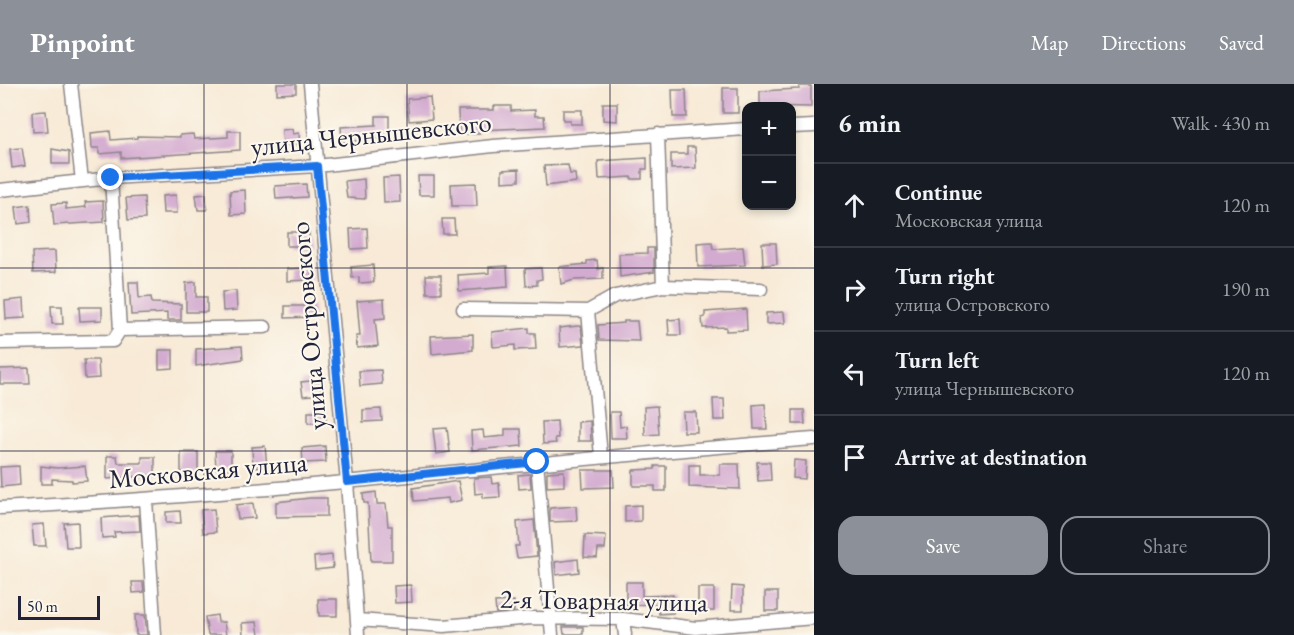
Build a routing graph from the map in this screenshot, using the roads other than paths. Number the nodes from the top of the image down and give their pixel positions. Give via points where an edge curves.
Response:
1 (71, 84) edge
2 (310, 84) edge
3 (814, 126) edge
4 (796, 127) edge
5 (742, 129) edge
6 (658, 134) junction
7 (317, 166) junction
8 (111, 178) junction
9 (82, 181) junction
10 (0, 190) edge
11 (663, 286) junction
12 (761, 289) dead end
13 (463, 309) dead end
14 (588, 311) junction
15 (265, 327) dead end
16 (120, 330) junction
17 (0, 344) edge
18 (814, 440) edge
19 (601, 456) junction
20 (537, 462) junction
21 (347, 482) junction
22 (146, 500) junction
23 (0, 508) edge
24 (814, 618) edge
25 (551, 619) junction
26 (623, 619) junction
27 (357, 620) junction
28 (444, 631) edge
29 (697, 632) edge
30 (155, 635) edge
31 (358, 635) edge
32 (552, 635) edge
33 (625, 635) edge

1 - 9 street
2 - 7 street, улица Островского
3 - 4 street
5 - 6 street, улица Чернышевского
6 - 7 street, улица Чернышевского via 493,146
6 - 11 street
7 - 8 street, улица Чернышевского
7 - 21 street, улица Островского
8 - 9 street, улица Чернышевского
8 - 16 street
9 - 10 street, улица Чернышевского
11 - 12 street
11 - 14 street via 615,296
13 - 14 street
14 - 19 street
15 - 16 street
16 - 17 street via 113,341
18 - 19 street, Московская улица
19 - 20 street, Московская улица
20 - 21 street, Московская улица
20 - 25 street
21 - 22 street, Московская улица
21 - 27 street, улица Островского
22 - 23 street, Московская улица
22 - 30 street
24 - 29 street, 2-я Товарная улица
25 - 26 street, 2-я Товарная улица
25 - 28 street, 2-я Товарная улица via 522,619
25 - 32 street
26 - 29 street, 2-я Товарная улица
26 - 33 street
27 - 28 street, 2-я Товарная улица
27 - 31 street, улица Островского

